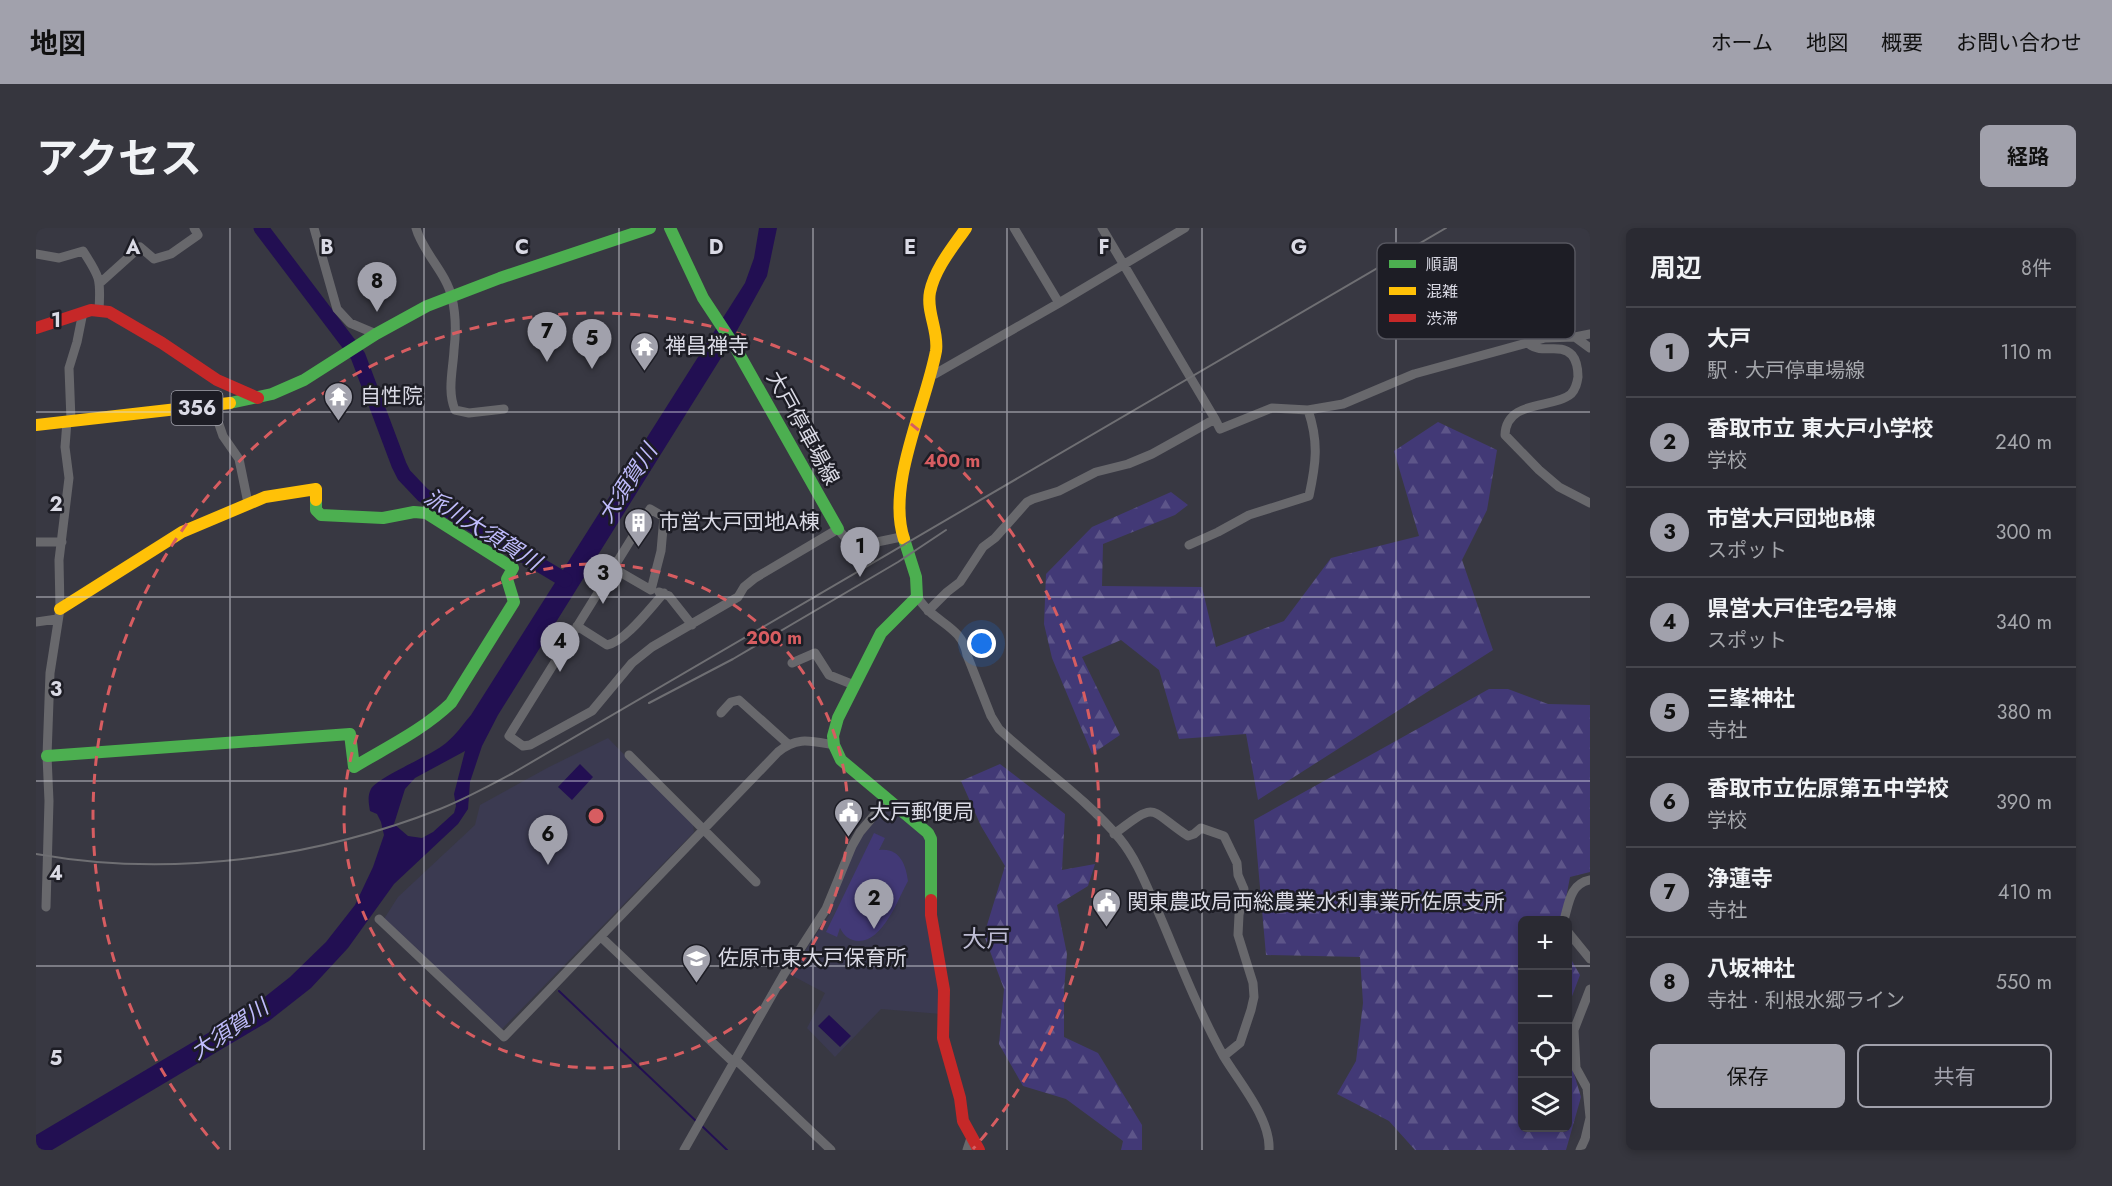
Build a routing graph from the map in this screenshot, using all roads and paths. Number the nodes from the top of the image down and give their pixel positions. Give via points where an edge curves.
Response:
1 (194, 228) edge
2 (314, 228) edge
3 (416, 228) edge
4 (650, 228) edge
5 (670, 228) edge
6 (966, 228) edge
7 (1014, 228) edge
8 (1102, 228) edge
9 (1185, 228) edge
10 (627, 232) edge
11 (36, 254) edge
12 (1124, 264) junction
13 (100, 283) junction
14 (452, 296) junction
15 (1059, 303) junction
16 (99, 310) junction
17 (83, 312) junction
18 (36, 328) edge
19 (1590, 334) edge
20 (372, 337) junction
21 (1575, 337) joint
22 (1542, 339) edge
23 (1529, 344) junction
24 (1590, 348) edge
25 (931, 374) junction
26 (258, 398) junction
27 (213, 407) junction
28 (504, 409) dead end
29 (1308, 410) junction
30 (1215, 419) junction
31 (69, 421) junction
32 (36, 425) edge
33 (248, 503) junction
34 (1590, 503) edge
35 (838, 529) junction
36 (901, 537) junction
37 (36, 542) edge
38 (62, 542) junction
39 (1189, 545) dead end
40 (614, 568) junction
41 (651, 590) junction
42 (664, 593) junction
43 (917, 597) junction
44 (928, 611) junction
45 (58, 614) junction
46 (36, 622) edge
47 (692, 625) junction
48 (577, 626) junction
49 (792, 663) dead end
50 (854, 685) junction
51 (721, 713) dead end
52 (788, 744) junction
53 (834, 745) junction
54 (628, 755) dead end
55 (47, 756) junction
56 (887, 800) junction
57 (702, 830) junction
58 (1114, 834) junction
59 (1590, 880) edge
60 (756, 882) dead end
61 (46, 907) dead end
62 (1565, 916) edge
63 (379, 919) dead end
64 (601, 937) junction
65 (1572, 937) edge
66 (1590, 959) edge
67 (1590, 989) edge
68 (1224, 1056) junction
69 (734, 1060) junction
70 (1590, 1118) edge
71 (969, 1144) edge
72 (684, 1150) edge
73 (831, 1150) edge
74 (979, 1150) edge
75 (1269, 1150) edge
76 (1580, 1150) edge

1 - 13 street via 198,235 171,254 154,259 140,247
2 - 20 street via 337,309
3 - 14 street
4 - 10 main road, 356
5 - 35 main road, 大戸停車場線 via 703,298 734,345
6 - 25 main road via 931,286 929,302 937,337
7 - 15 street
8 - 12 street
9 - 12 street
10 - 14 main road, 356
11 - 13 street via 59,258 83,251
12 - 15 street
12 - 30 street
13 - 16 street
14 - 20 main road, 356
14 - 28 street via 455,316 451,383 455,410 469,413
15 - 25 street
16 - 17 main road
16 - 26 main road via 121,319 217,380
17 - 18 main road
17 - 31 street via 69,368
19 - 21 street
20 - 26 main road, 356 via 304,380
21 - 24 street
22 - 23 street
23 - 29 street via 1414,374 1343,404
23 - 34 street via 1538,350 1558,348 1570,353 1578,365 1576,389 1570,395 1523,411 1508,422 1505,435 1559,487
25 - 36 main road via 903,478
26 - 27 main road, 356
27 - 31 main road, 356
27 - 33 street via 223,436 239,459
29 - 30 street via 1272,408 1220,429
29 - 39 street via 1316,439 1309,496 1249,515
30 - 44 street via 1152,454 1027,502 983,547 960,582
31 - 32 main road, 356
31 - 38 street via 69,478
33 - 45 main road via 182,532
33 - 55 main road via 316,489 316,510 321,515 383,519 426,513 513,568 507,579 514,602 440,715 354,767 350,735
35 - 36 street via 853,547 859,548
35 - 47 street via 755,578 738,597
36 - 43 main road via 916,577
37 - 38 street
38 - 45 street
40 - 41 street
40 - 41 street via 650,509 664,517 661,551
40 - 48 street
41 - 42 street
42 - 47 street
42 - 48 street via 612,644
43 - 44 street
43 - 50 main road via 881,633
44 - 58 street via 956,631 999,729
45 - 46 street
45 - 55 street via 50,673
47 - 48 street via 632,663 592,711 523,746 509,736
49 - 50 street via 814,653 828,675
50 - 53 main road via 836,725
51 - 52 street via 731,702 739,700
52 - 53 street via 801,740
52 - 57 street
53 - 56 main road via 841,760
54 - 57 street
55 - 61 street via 50,801
56 - 69 street via 860,832 826,909
56 - 71 main road via 931,839 931,915 944,990 943,1038
57 - 60 street
57 - 64 street
58 - 68 street via 1137,868
58 - 68 street via 1150,811 1167,818 1188,836 1201,828 1224,836 1244,889 1238,935 1254,997 1240,1043
59 - 62 street via 1580,882 1573,890
63 - 64 street via 504,1037
64 - 69 street
65 - 66 street
67 - 70 street via 1574,1030 1576,1068 1587,1088
68 - 75 street via 1258,1111
69 - 72 street
69 - 73 street
70 - 76 street
71 - 74 main road

